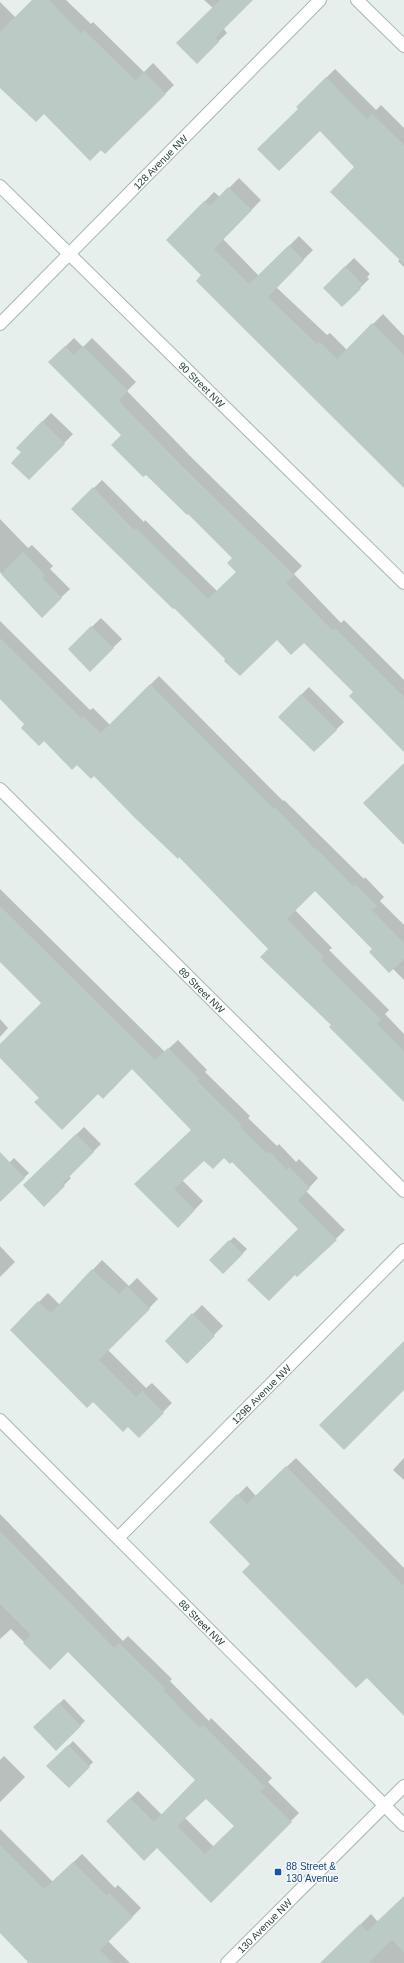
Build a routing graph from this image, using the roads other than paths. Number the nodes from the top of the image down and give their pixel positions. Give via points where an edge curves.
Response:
1 (320, 0) edge
2 (357, 0) edge
3 (404, 46) edge
4 (0, 186) edge
5 (69, 255) junction
6 (0, 324) edge
7 (404, 583) edge
8 (0, 789) edge
9 (404, 1191) edge
10 (404, 1250) edge
11 (0, 1420) edge
12 (118, 1538) junction
13 (404, 1786) edge
14 (384, 1805) junction
15 (404, 1826) edge
16 (226, 1963) edge

1 - 5 street, 128 Avenue NW
2 - 3 street
4 - 5 street, 90 Street NW
5 - 6 street, 128 Avenue NW
5 - 7 street, 90 Street NW
8 - 9 street, 89 Street NW
10 - 12 street, 129B Avenue NW via 265,1387
11 - 12 street, 88 Street NW
12 - 14 street, 88 Street NW
13 - 14 street, 130 Avenue NW
14 - 15 street, 88 Street NW
14 - 16 street, 130 Avenue NW

